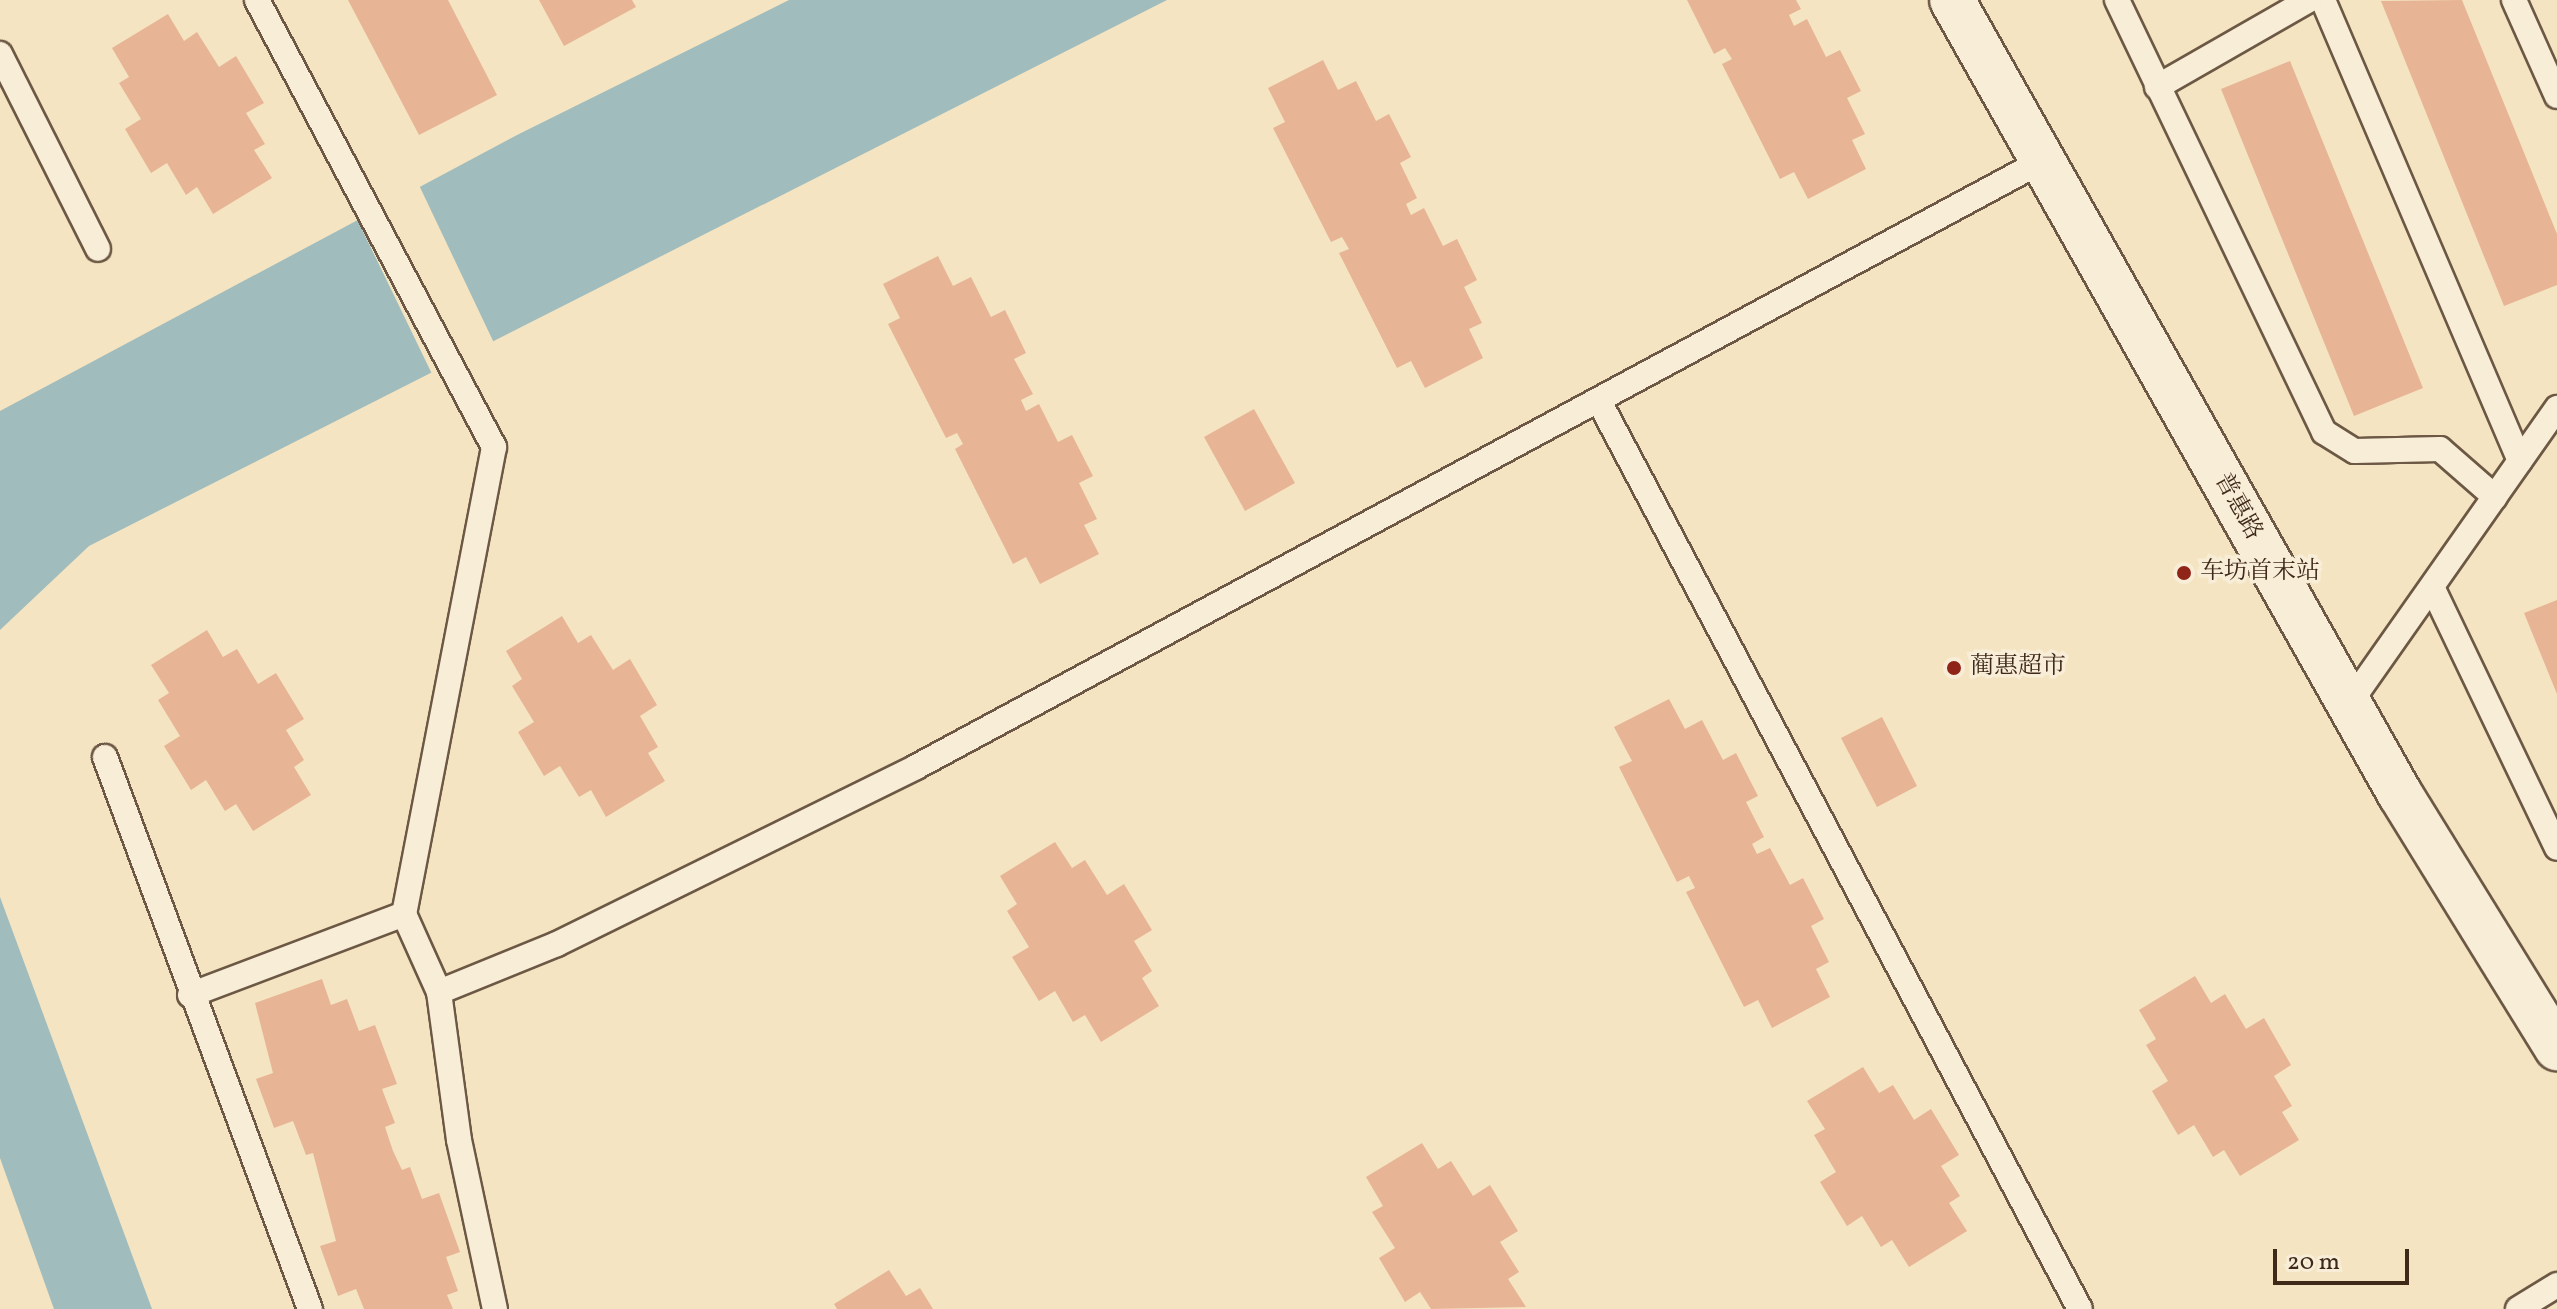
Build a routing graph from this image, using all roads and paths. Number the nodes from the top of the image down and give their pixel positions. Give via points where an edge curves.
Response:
1 (257, 0) edge
2 (1952, 0) edge
3 (2117, 0) edge
4 (2309, 0) edge
5 (2323, 0) edge
6 (2514, 0) edge
7 (0, 54) edge
8 (2157, 87) junction
9 (2557, 96) edge
10 (2042, 161) junction
11 (98, 249) dead end
12 (1600, 403) junction
13 (2557, 408) edge
14 (2520, 461) junction
15 (2495, 497) junction
16 (2432, 587) junction
17 (2349, 704) junction
18 (105, 757) dead end
19 (2557, 848) edge
20 (404, 914) junction
21 (439, 992) junction
22 (190, 995) junction
23 (2557, 1048) edge
24 (2557, 1285) edge
25 (310, 1309) edge
26 (495, 1309) edge
27 (2080, 1309) edge
28 (2518, 1309) edge

1 - 20 lane via 366,195 494,447
2 - 10 main road, 普惠路
3 - 8 lane
4 - 8 lane
5 - 14 lane
6 - 9 lane
7 - 11 lane
8 - 15 lane via 2324,432 2355,451 2440,449
10 - 12 lane
10 - 17 main road, 普惠路
12 - 21 lane via 916,767 557,944
12 - 27 lane
13 - 14 lane
14 - 15 lane
15 - 16 lane
16 - 17 lane
16 - 19 lane
17 - 23 main road, 普惠路
18 - 22 lane
20 - 21 lane
20 - 22 lane
21 - 26 lane via 459,1140
22 - 25 lane
24 - 28 lane

